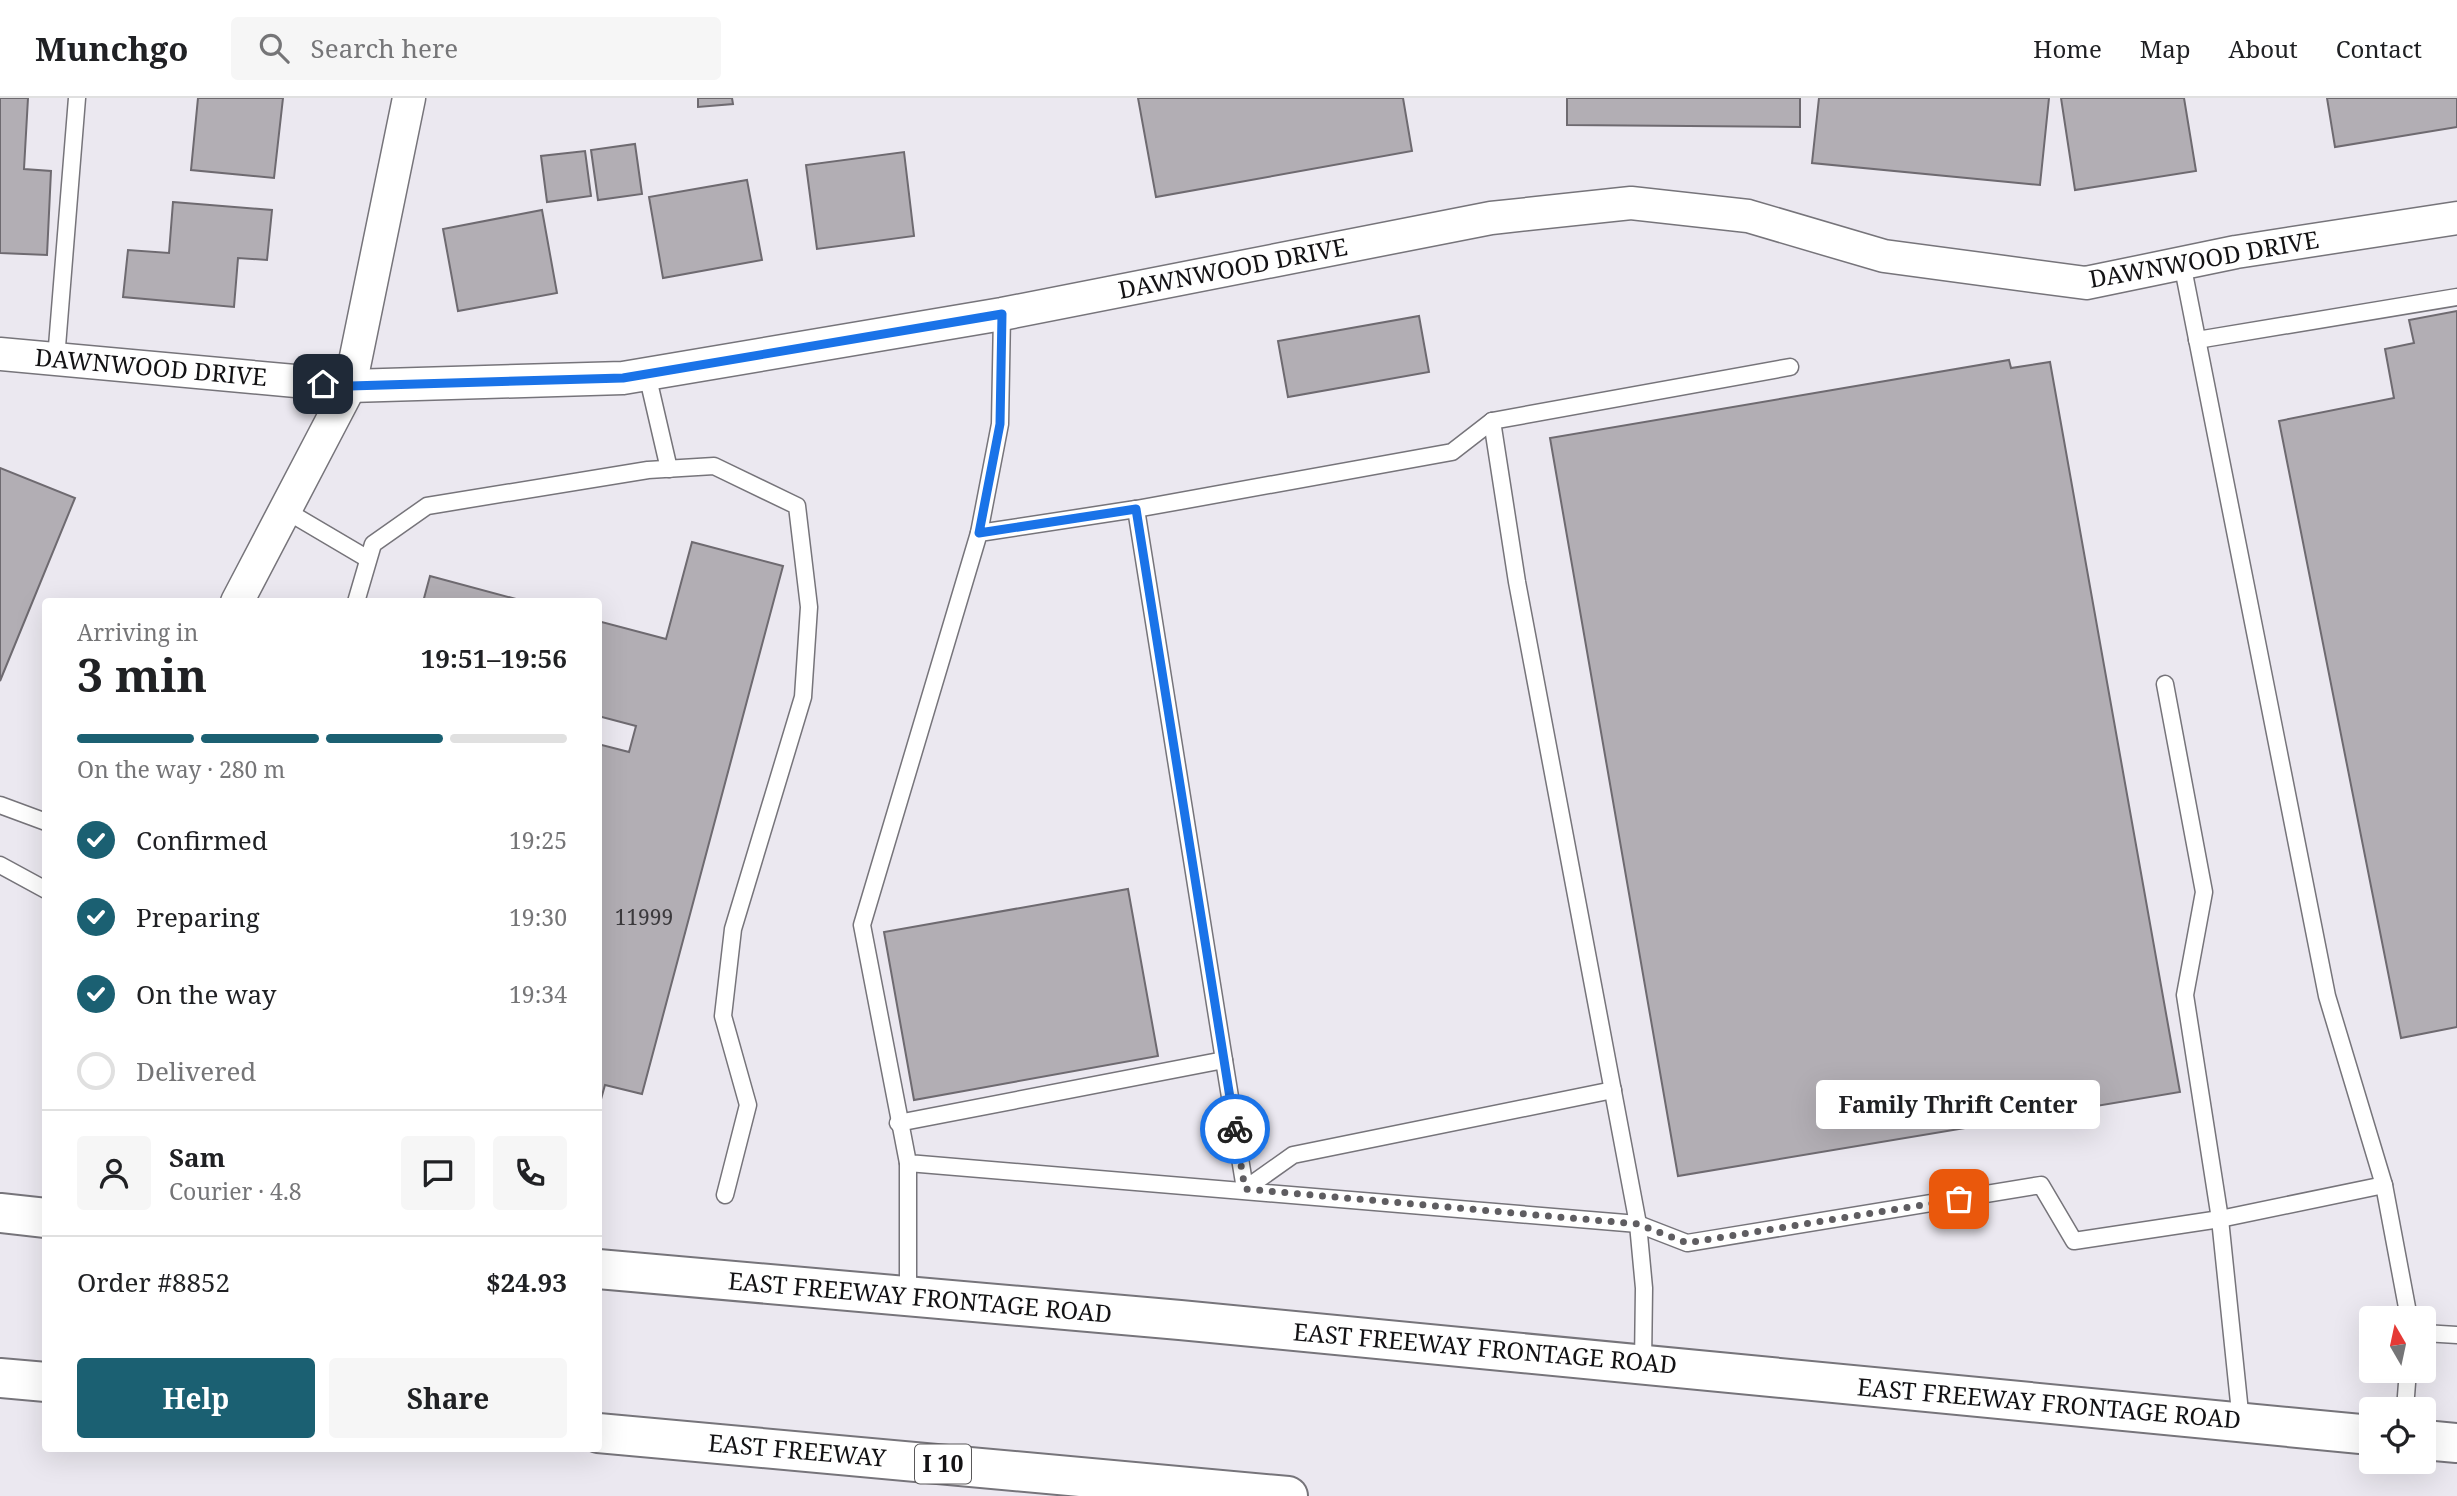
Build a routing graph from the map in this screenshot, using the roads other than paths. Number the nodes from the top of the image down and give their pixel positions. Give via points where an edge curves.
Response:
1 (78, 98) edge
2 (409, 98) edge
3 (2457, 218) edge
4 (2182, 263) junction
5 (2457, 297) edge
6 (1002, 314) junction
7 (2197, 340) junction
8 (0, 354) edge
9 (56, 359) junction
10 (1790, 367) dead end
11 (647, 374) junction
12 (350, 386) junction
13 (1492, 421) junction
14 (669, 468) junction
15 (1136, 509) junction
16 (285, 510) junction
17 (979, 533) junction
18 (368, 559) junction
19 (239, 598) edge
20 (357, 598) edge
21 (2165, 684) dead end
22 (0, 805) edge
23 (42, 821) edge
24 (0, 866) edge
25 (42, 888) edge
26 (1224, 1060) junction
27 (1612, 1090) junction
28 (898, 1123) junction
29 (908, 1163) junction
30 (2384, 1185) junction
31 (1245, 1189) junction
32 (724, 1195) dead end
33 (0, 1213) edge
34 (42, 1217) edge
35 (2220, 1219) junction
36 (1638, 1224) junction
37 (602, 1269) edge
38 (908, 1298) junction
39 (2407, 1306) edge
40 (2436, 1334) edge
41 (2457, 1335) edge
42 (1643, 1364) junction
43 (0, 1378) edge
44 (42, 1382) edge
45 (2241, 1422) junction
46 (602, 1433) edge
47 (2359, 1434) edge
48 (2436, 1441) edge
49 (2457, 1443) edge
50 (1288, 1496) edge

1 - 9 lane
2 - 12 street
3 - 4 street, DAWNWOOD DRIVE
4 - 6 street, DAWNWOOD DRIVE via 2086,283 1884,256 1748,216 1631,203 1491,218
4 - 7 lane
5 - 7 lane
6 - 11 street, DAWNWOOD DRIVE
6 - 17 lane via 1000,424
7 - 30 lane via 2327,996
8 - 9 street, DAWNWOOD DRIVE
9 - 12 street, DAWNWOOD DRIVE
10 - 13 lane
11 - 12 street, DAWNWOOD DRIVE
11 - 14 lane
12 - 16 street
13 - 15 lane via 1451,452
13 - 27 lane via 1517,582
14 - 18 lane via 427,506 373,544
14 - 32 lane via 714,466 797,506 809,607 803,697 733,929 723,1016 748,1105
15 - 17 lane
15 - 26 lane
16 - 18 lane
16 - 19 street
17 - 28 lane via 862,925
18 - 20 lane
21 - 35 lane via 2204,892 2185,995
22 - 23 lane
24 - 25 lane
26 - 28 lane
26 - 31 lane
27 - 31 lane via 1293,1155
27 - 36 lane
28 - 29 lane
29 - 31 lane
29 - 38 lane
30 - 35 lane
30 - 39 lane
31 - 36 lane
33 - 34 main road
35 - 36 lane via 2074,1241 2040,1185 1687,1243
35 - 45 lane
36 - 42 lane via 1644,1288
37 - 38 main road, EAST FREEWAY FRONTAGE ROAD
38 - 42 main road, EAST FREEWAY FRONTAGE ROAD
40 - 41 lane
42 - 45 main road, EAST FREEWAY FRONTAGE ROAD
43 - 44 main road
45 - 47 main road, EAST FREEWAY FRONTAGE ROAD
46 - 50 main road, EAST FREEWAY / I 10
48 - 49 main road

